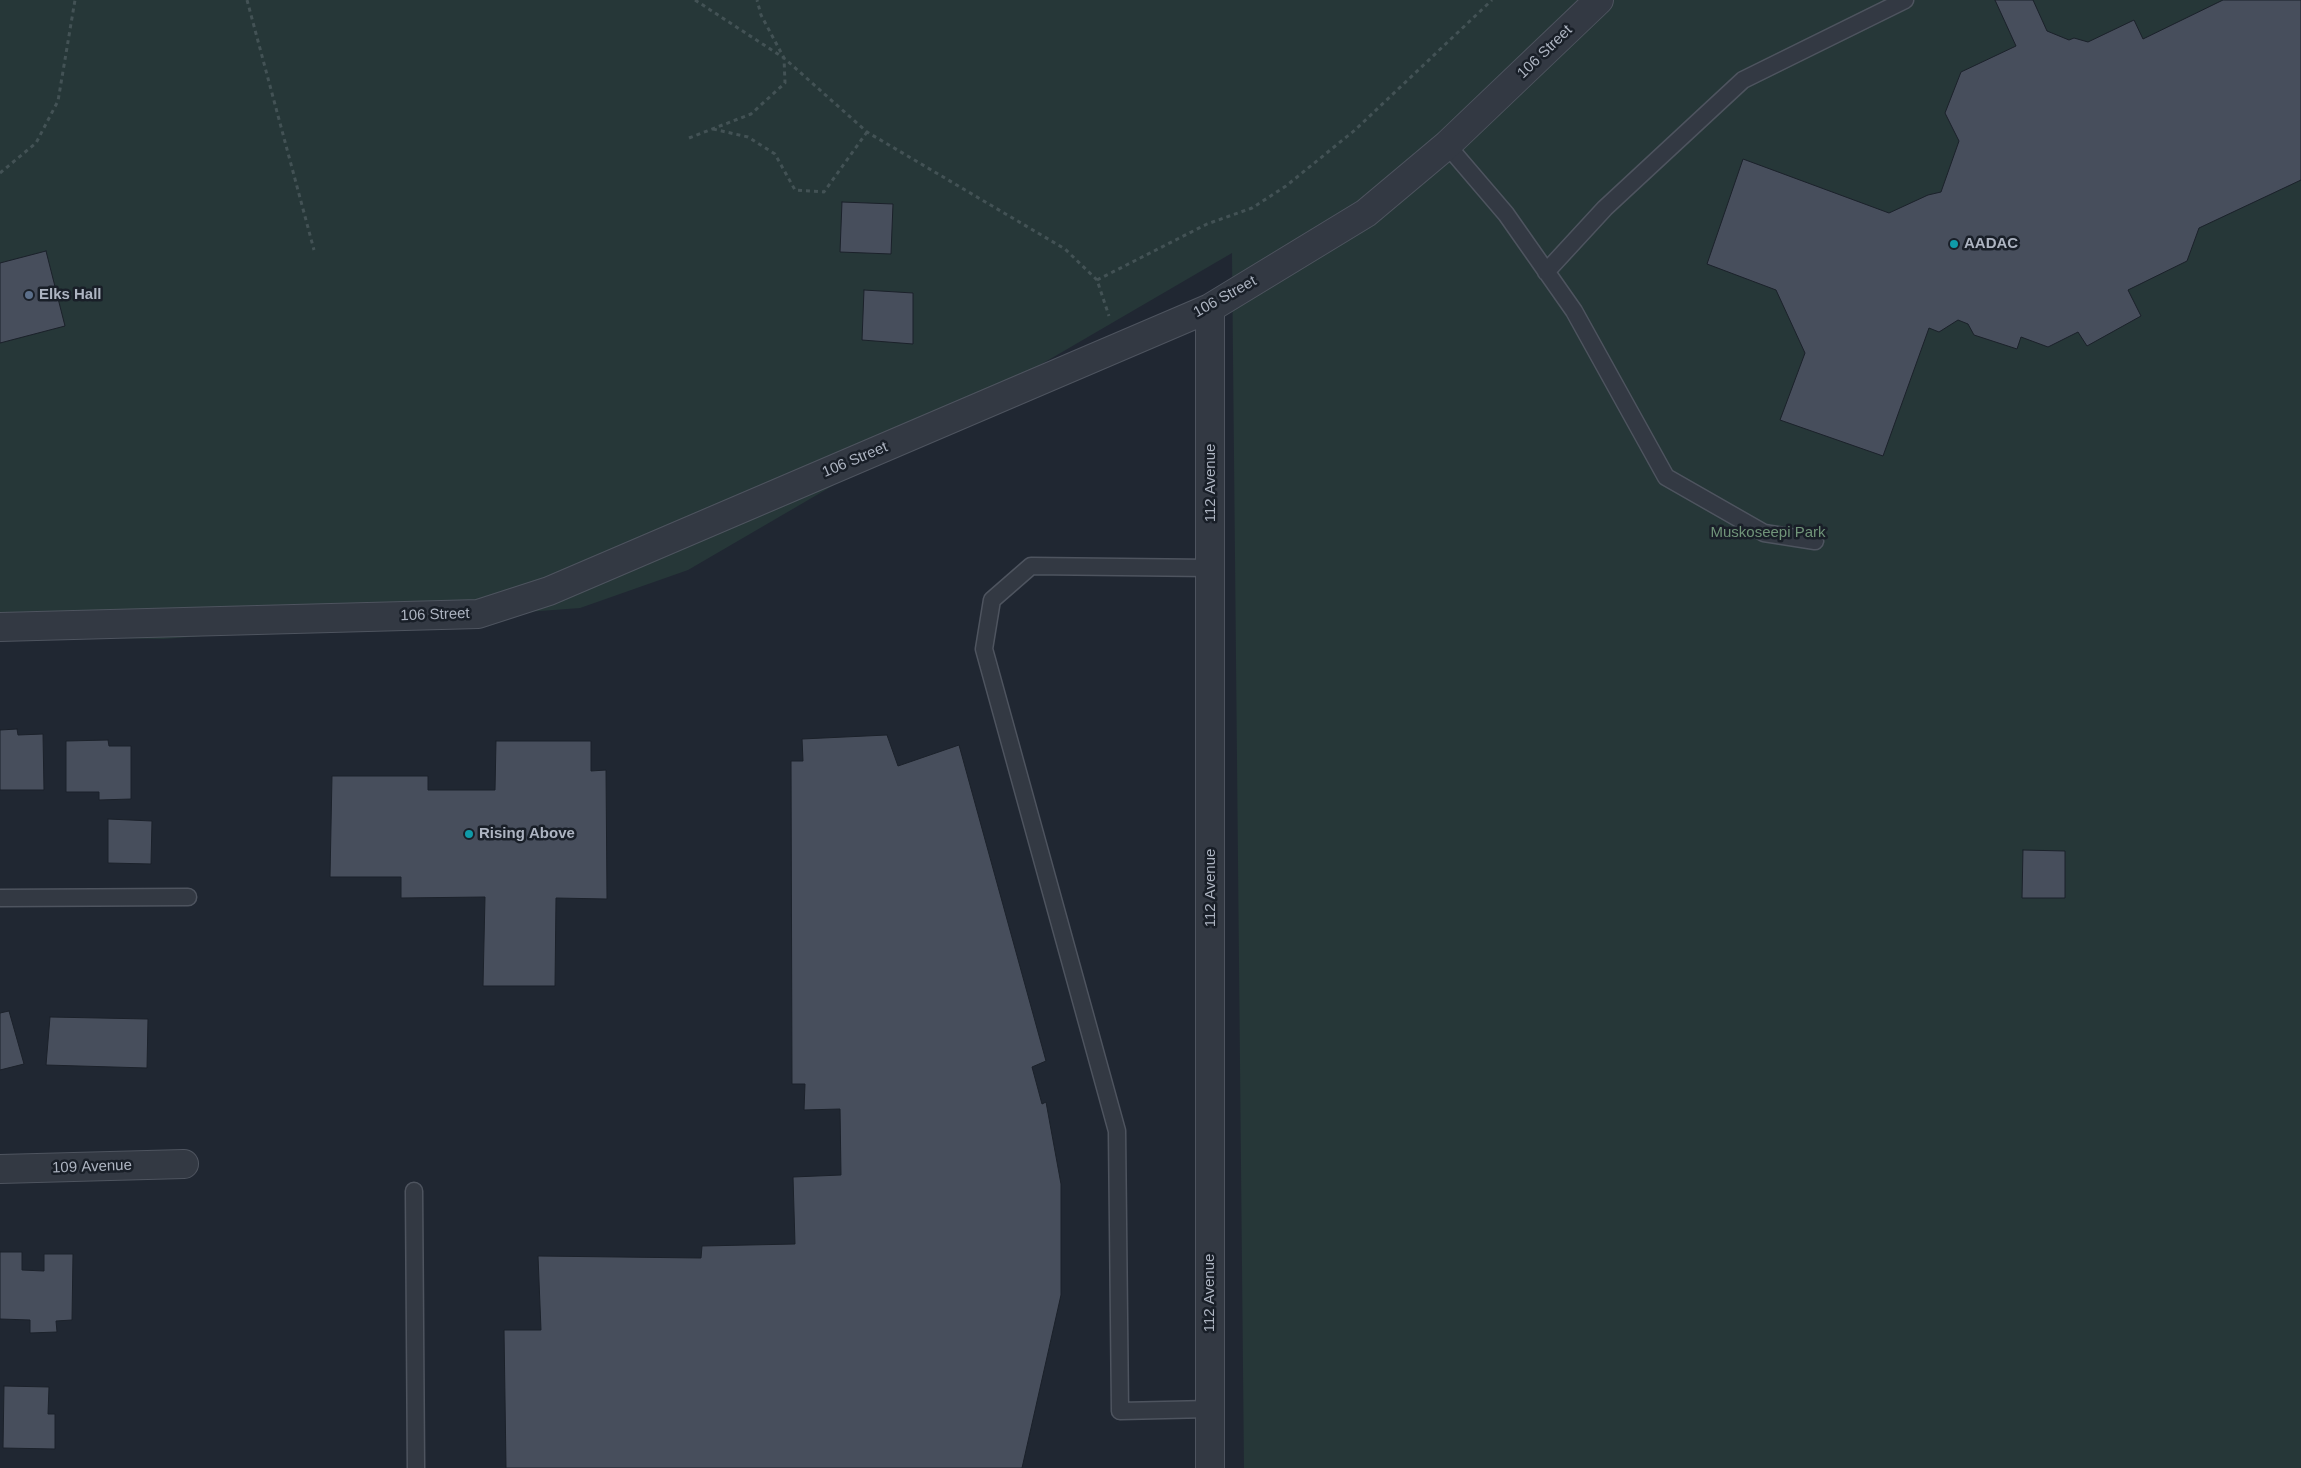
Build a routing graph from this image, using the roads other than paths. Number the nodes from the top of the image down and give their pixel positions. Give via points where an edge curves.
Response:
1 (1599, 0) edge
2 (1905, 0) edge
3 (1447, 145) junction
4 (1546, 272) junction
5 (1210, 308) junction
6 (1815, 541) dead end
7 (1211, 568) junction
8 (0, 627) edge
9 (188, 897) dead end
10 (0, 898) edge
11 (184, 1164) dead end
12 (0, 1169) edge
13 (414, 1191) dead end
14 (1210, 1409) junction
15 (416, 1468) edge
16 (1210, 1468) edge

1 - 3 street, 106 Street
2 - 4 lane via 1743,80 1605,208
3 - 4 lane via 1506,214
3 - 5 street, 106 Street via 1366,214
4 - 6 lane via 1574,311 1666,477 1764,533
5 - 7 street, 112 Avenue
5 - 8 street, 106 Street via 549,591 478,614
7 - 14 street, 112 Avenue
7 - 14 lane via 1031,566 992,600 984,649 1117,1131 1120,1411
9 - 10 lane
11 - 12 street, 109 Avenue
13 - 15 lane
14 - 16 street, 112 Avenue

